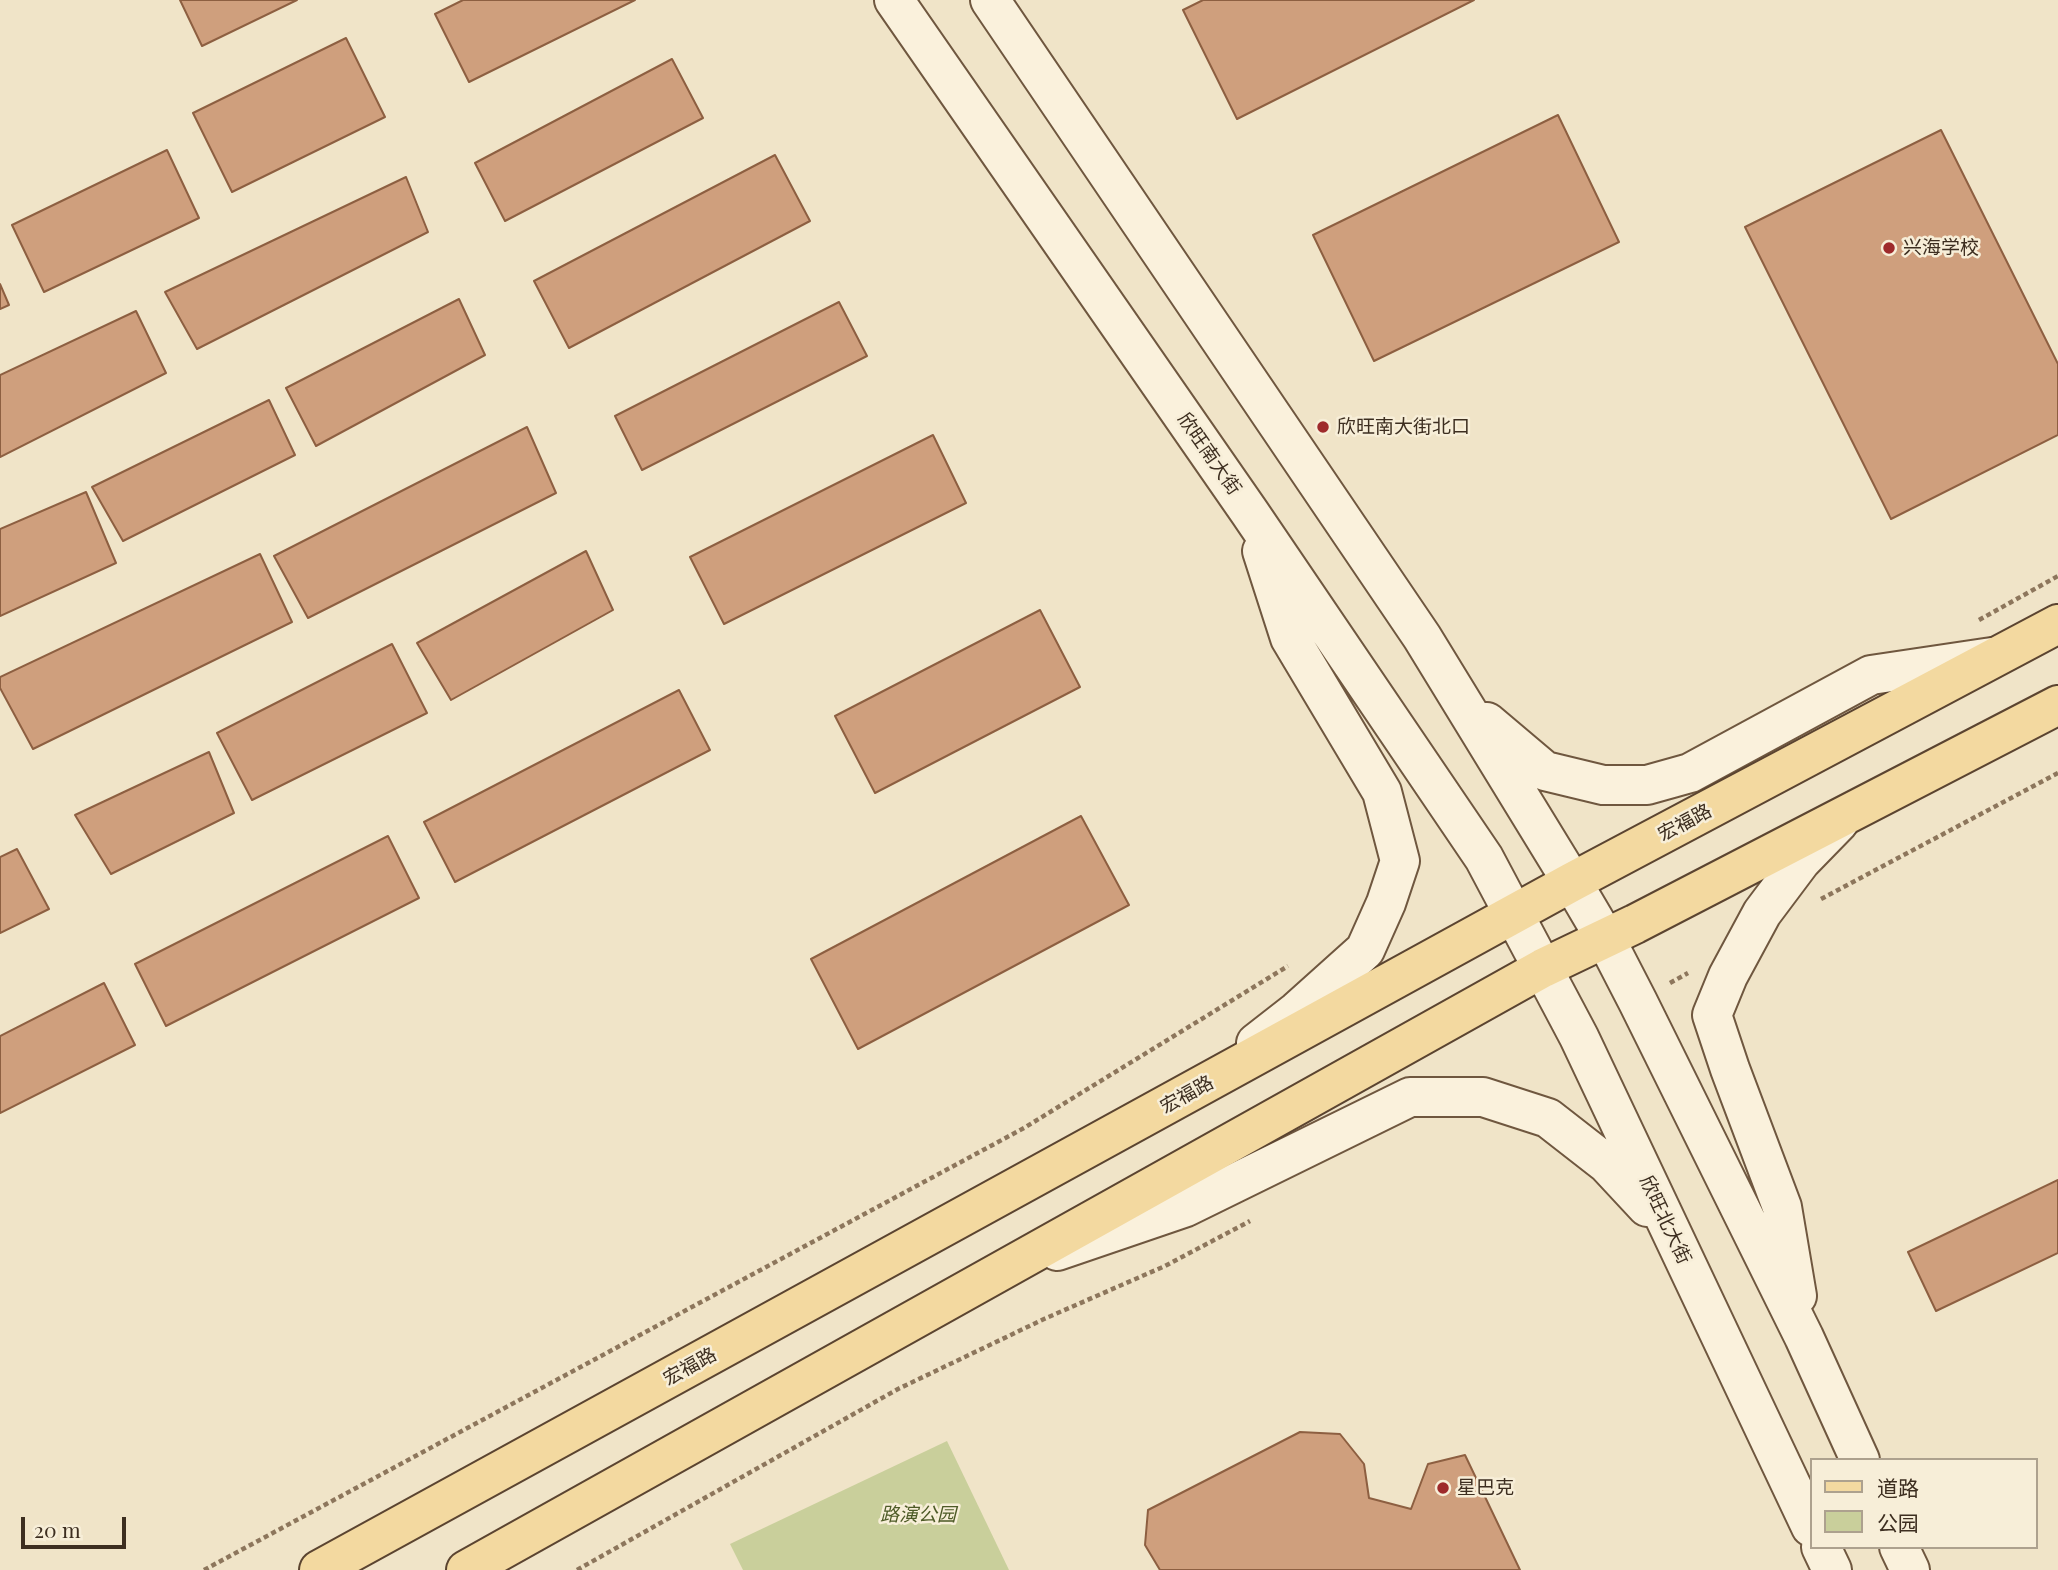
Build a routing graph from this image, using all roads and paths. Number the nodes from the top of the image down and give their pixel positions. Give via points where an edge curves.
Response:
1 (894, 0) edge
2 (990, 0) edge
3 (1250, 513) junction
4 (2058, 624) edge
5 (1422, 637) junction
6 (1997, 656) junction
7 (2058, 705) edge
8 (2058, 773) edge
9 (1847, 814) junction
10 (1572, 883) junction
11 (1817, 901) dead end
12 (1515, 914) junction
13 (1605, 939) junction
14 (1299, 959) dead end
15 (1543, 968) junction
16 (1692, 971) dead end
17 (1670, 983) dead end
18 (1196, 1090) junction
19 (1250, 1220) dead end
20 (1671, 1233) junction
21 (1005, 1269) junction
22 (1804, 1336) junction
23 (1859, 1458) edge
24 (1810, 1525) edge
25 (1822, 1549) edge
26 (1900, 1549) edge
27 (204, 1570) edge
28 (319, 1570) edge
29 (466, 1570) edge
30 (577, 1570) edge
31 (1832, 1570) edge
32 (1910, 1570) edge

1 - 3 main road, 欣旺南大街
2 - 5 main road
3 - 12 main road, 欣旺南大街 via 1484,858
3 - 18 main road via 1290,638 1382,792 1400,861 1365,950 1297,1011
4 - 6 main road, 宏福路
5 - 6 main road via 1491,727 1545,771 1603,785 1647,785 1690,773 1871,675
5 - 10 main road
6 - 10 main road, 宏福路
7 - 9 main road
8 - 11 path
9 - 13 main road
9 - 22 main road via 1801,861 1762,913 1712,1015 1782,1207
10 - 12 main road, 宏福路
10 - 13 main road
12 - 15 main road, 欣旺北大街
12 - 18 main road, 宏福路
13 - 15 main road
13 - 22 main road
14 - 27 path via 1024,1128
15 - 20 main road, 欣旺北大街
15 - 21 main road
16 - 17 path
18 - 28 main road, 宏福路
19 - 30 path via 1165,1266 898,1389
20 - 21 main road via 1607,1164 1548,1118 1483,1097 1410,1097 1186,1207
20 - 24 main road, 欣旺北大街
21 - 29 main road
22 - 23 main road
25 - 31 main road
26 - 32 main road

